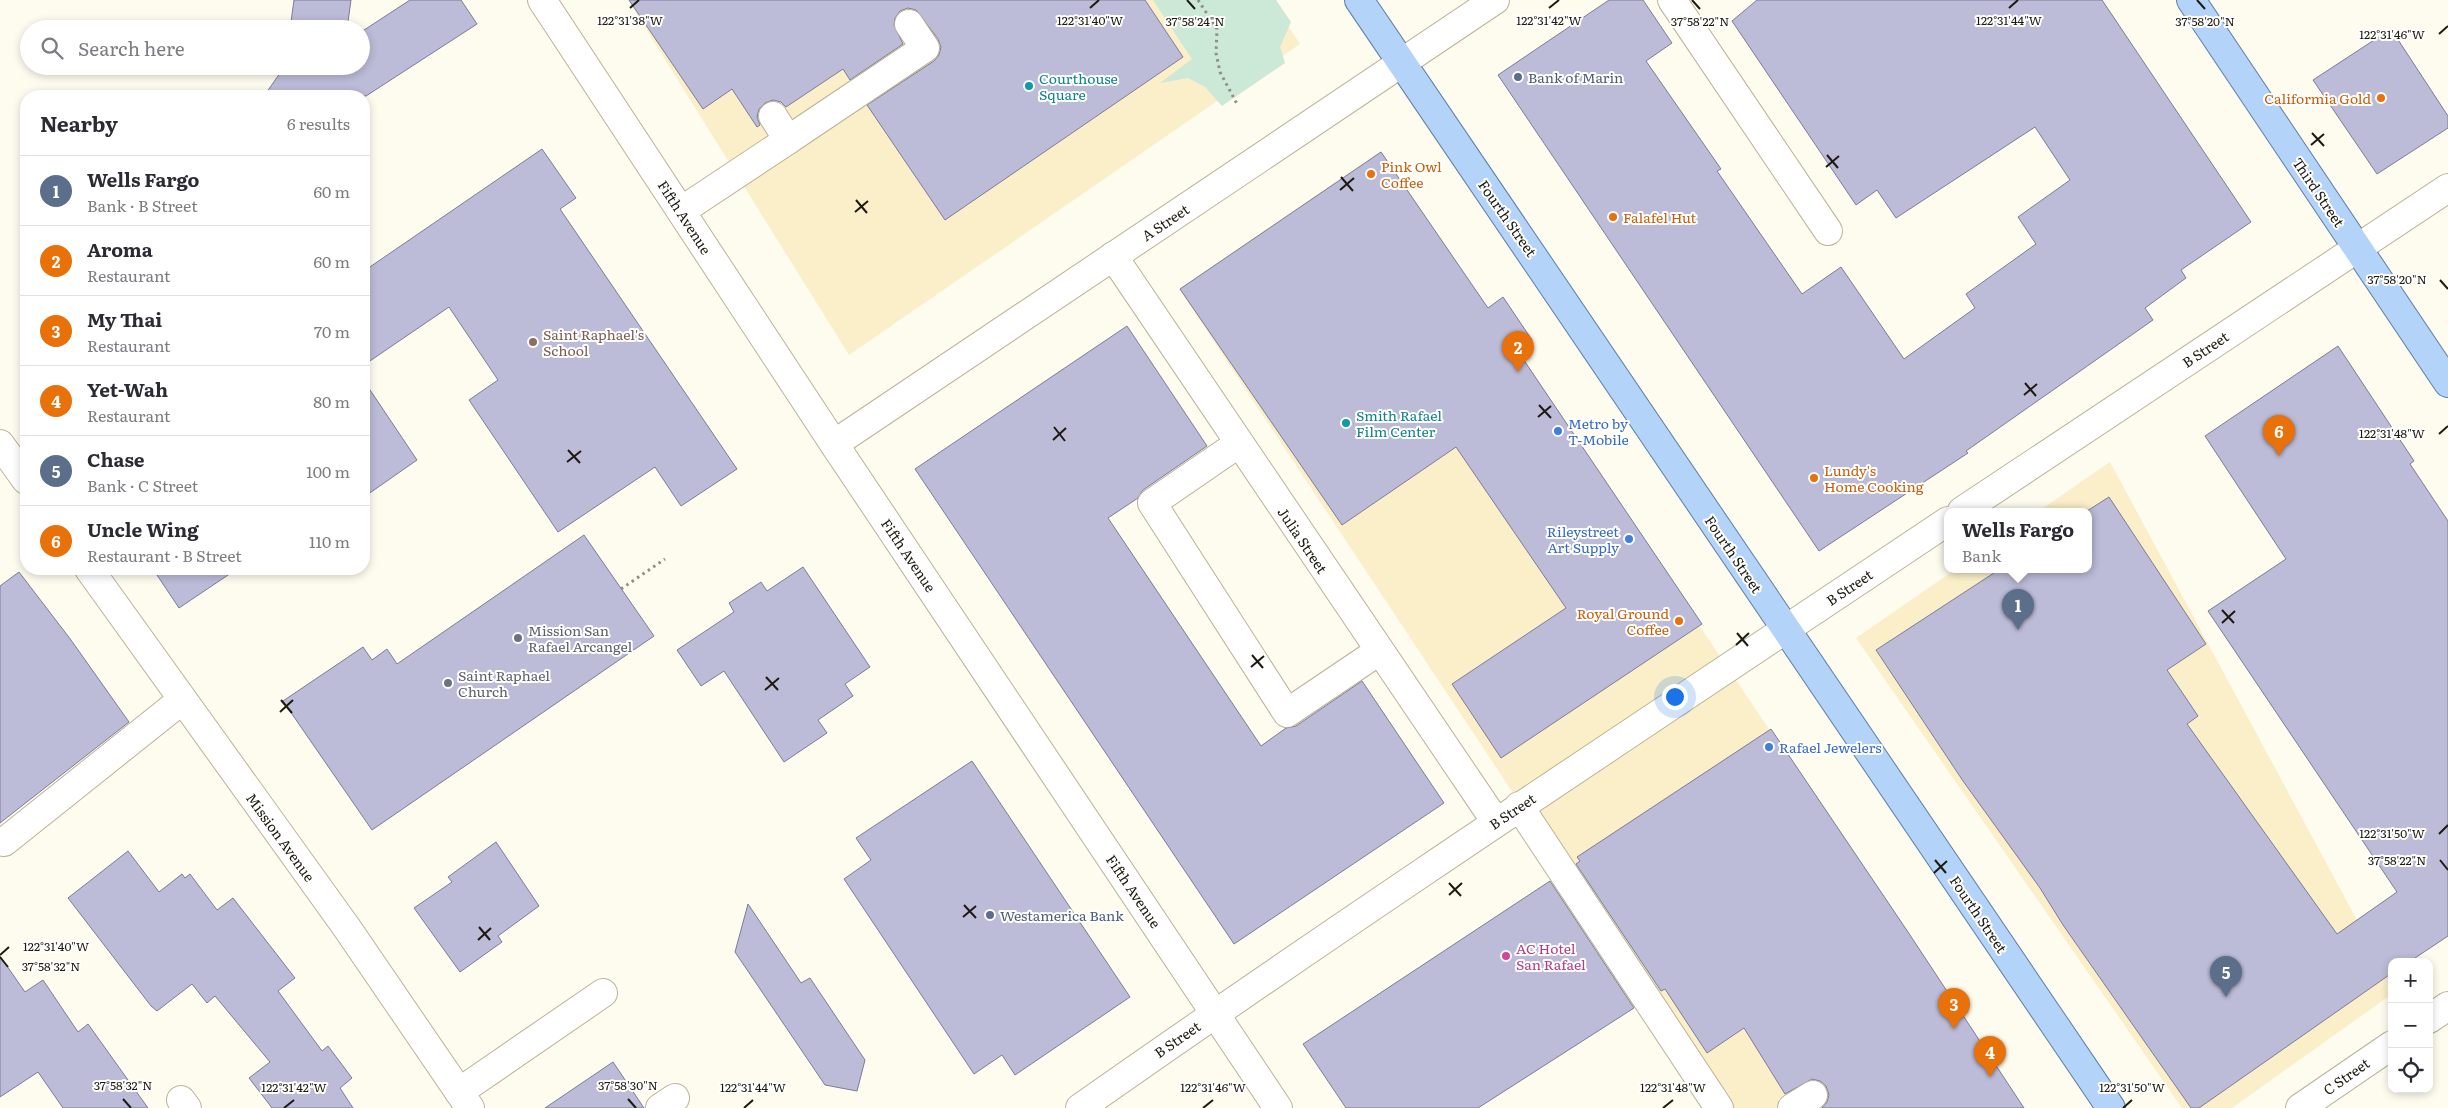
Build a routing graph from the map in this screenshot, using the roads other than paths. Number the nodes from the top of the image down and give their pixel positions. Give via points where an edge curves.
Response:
1 (542, 0) edge
2 (1359, 0) edge
3 (1495, 0) edge
4 (1672, 0) edge
5 (2191, 0) edge
6 (909, 24) dead end
7 (1400, 63) junction
8 (773, 116) dead end
9 (788, 140) junction
10 (2448, 188) edge
11 (681, 210) junction
12 (1828, 231) dead end
13 (2356, 247) junction
14 (1113, 256) junction
15 (2448, 383) edge
16 (834, 444) junction
17 (1238, 444) junction
18 (1966, 508) edge
19 (1944, 523) edge
20 (93, 575) edge
21 (1785, 630) junction
22 (1379, 651) junction
23 (182, 700) junction
24 (1520, 806) junction
25 (1496, 822) junction
26 (4, 842) dead end
27 (603, 993) dead end
28 (2448, 1006) edge
29 (1215, 1013) junction
30 (2433, 1016) edge
31 (2388, 1048) edge
32 (465, 1100) edge
33 (1080, 1108) edge
34 (1278, 1108) edge
35 (1719, 1108) edge
36 (2111, 1108) edge
37 (2300, 1108) edge

1 - 11 street, Fifth Avenue
2 - 7 main road, Fourth Street
3 - 7 street, A Street
4 - 12 street
5 - 13 main road, Third Street
6 - 9 street via 925,48
7 - 14 street, A Street
7 - 21 main road, Fourth Street
8 - 9 street
9 - 11 street
10 - 13 street, B Street
11 - 16 street, Fifth Avenue
13 - 15 main road, Third Street
13 - 18 street, B Street
14 - 16 street, A Street
14 - 17 street, Julia Street
16 - 29 street, Fifth Avenue
17 - 22 street, Julia Street
17 - 22 street via 1152,503 1287,713
19 - 21 street, B Street
20 - 23 street, Mission Avenue
21 - 24 street, B Street
21 - 36 main road, Fourth Street
22 - 25 street, Julia Street
23 - 26 street
23 - 32 street, Mission Avenue via 347,928
24 - 25 street, B Street
24 - 35 street
25 - 29 street, B Street
27 - 32 street
28 - 30 street
29 - 33 street, B Street
29 - 34 street, Fifth Avenue
31 - 37 street, C Street

